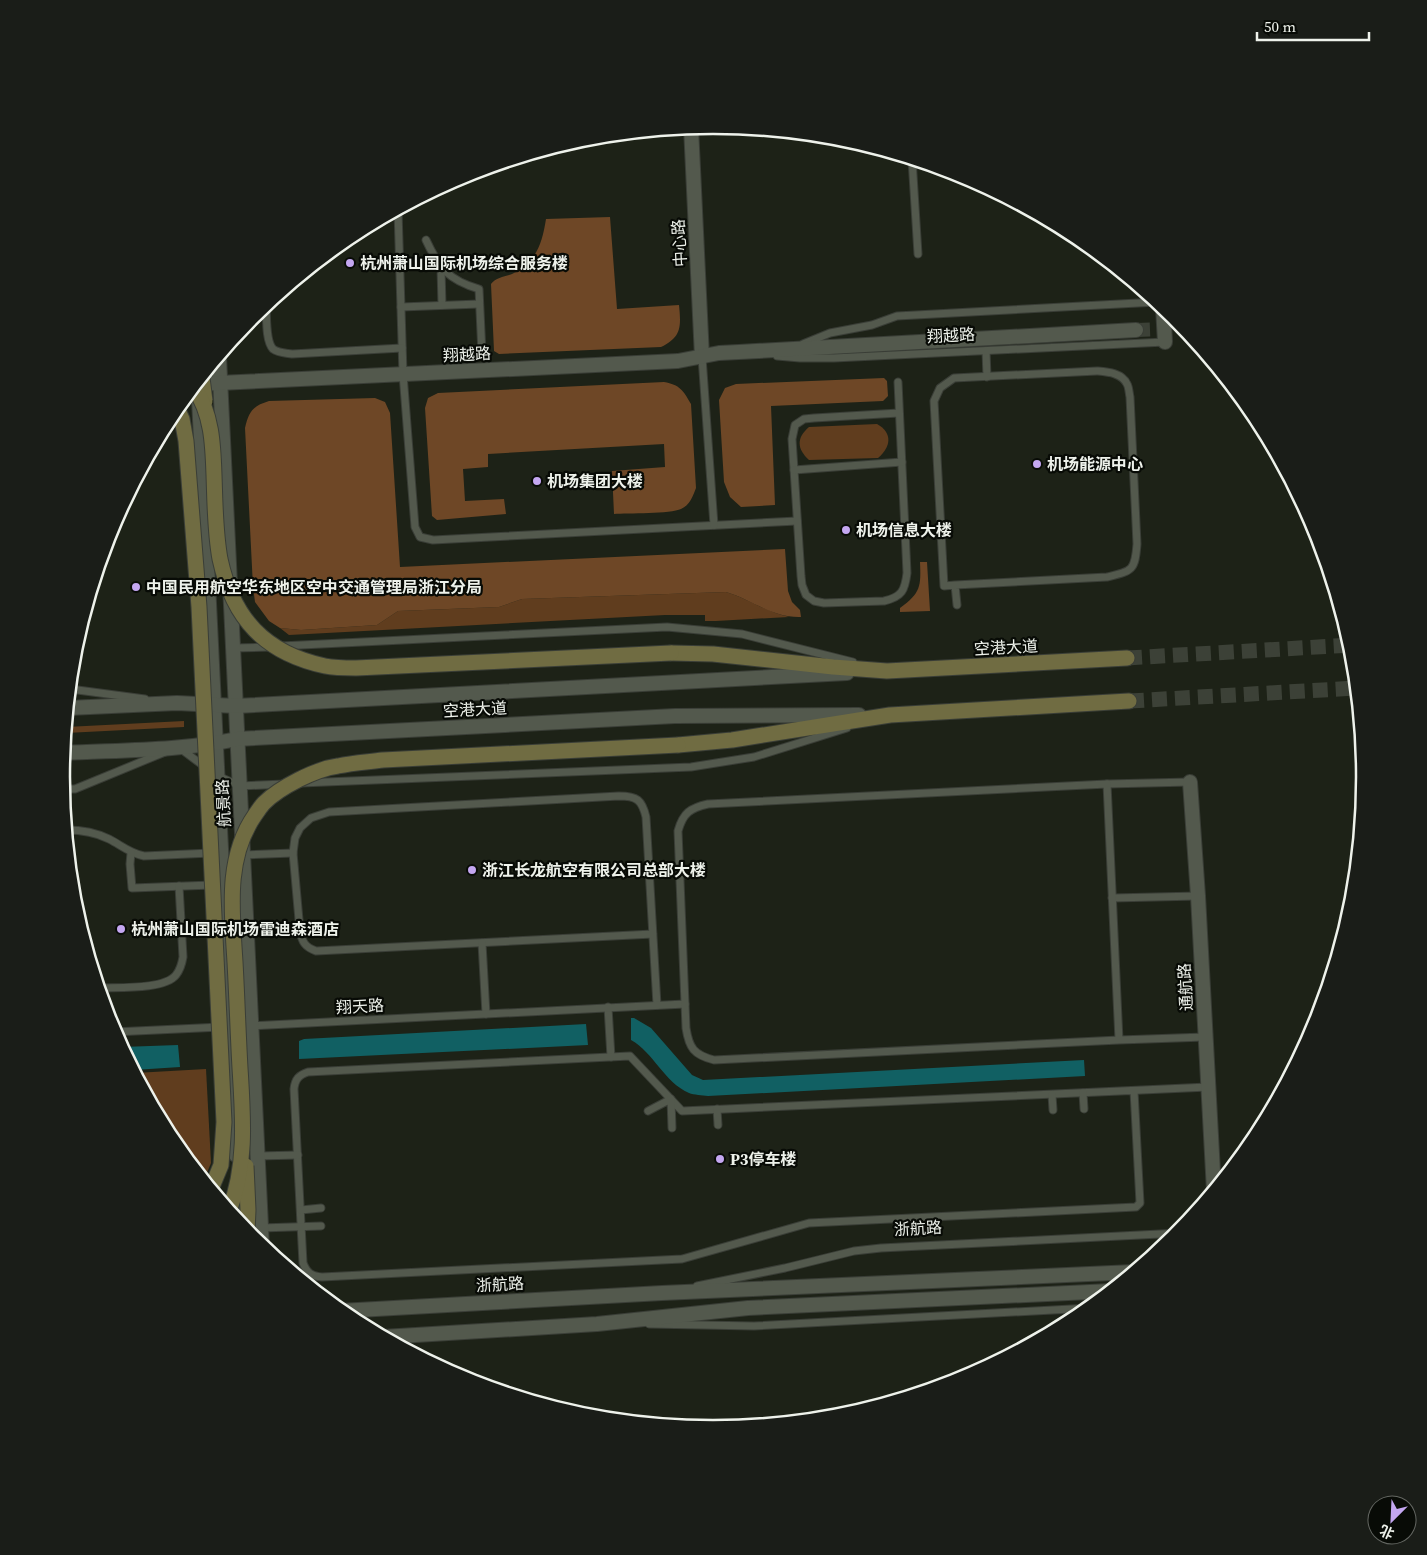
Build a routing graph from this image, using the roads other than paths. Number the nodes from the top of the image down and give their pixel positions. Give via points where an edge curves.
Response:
1 (691, 135) edge
2 (912, 166) edge
3 (398, 217) edge
4 (426, 240) dead end
5 (918, 254) dead end
6 (441, 268) junction
7 (1147, 303) edge
8 (479, 304) junction
9 (442, 305) junction
10 (401, 307) junction
11 (267, 314) edge
12 (1164, 317) edge
13 (1136, 330) tunnel mouth
14 (1165, 342) joint
15 (402, 348) junction
16 (792, 349) junction
17 (986, 351) junction
18 (739, 352) junction
19 (482, 354) dead end
20 (702, 357) junction
21 (219, 366) edge
22 (403, 374) junction
23 (987, 377) junction
24 (898, 382) dead end
25 (205, 383) edge
26 (220, 383) junction
27 (200, 390) edge
28 (198, 392) edge
29 (899, 413) junction
30 (181, 417) edge
31 (902, 462) junction
32 (794, 470) junction
33 (797, 521) junction
34 (714, 526) junction
35 (955, 585) junction
36 (956, 604) dead end
37 (233, 648) junction
38 (1127, 658) tunnel mouth
39 (887, 671) junction
40 (77, 690) edge
41 (1129, 701) tunnel mouth
42 (178, 704) junction
43 (214, 706) junction
44 (236, 706) junction
45 (74, 708) edge
46 (890, 715) junction
47 (237, 739) junction
48 (216, 743) junction
49 (178, 747) junction
50 (71, 753) edge
51 (218, 776) junction
52 (1190, 782) joint
53 (1107, 784) junction
54 (240, 786) junction
55 (70, 789) edge
56 (72, 830) edge
57 (221, 852) junction
58 (293, 852) junction
59 (131, 853) junction
60 (243, 855) junction
61 (223, 885) junction
62 (179, 886) junction
63 (1198, 896) junction
64 (1112, 898) junction
65 (653, 934) junction
66 (482, 943) junction
67 (105, 988) edge
68 (686, 1004) junction
69 (656, 1005) junction
70 (608, 1008) junction
71 (486, 1014) junction
72 (251, 1026) junction
73 (230, 1027) junction
74 (122, 1032) edge
75 (1206, 1037) junction
76 (1119, 1040) junction
77 (611, 1057) junction
78 (1208, 1088) junction
79 (1134, 1091) junction
80 (1083, 1093) junction
81 (1052, 1095) junction
82 (671, 1099) junction
83 (717, 1109) junction
84 (1084, 1109) dead end
85 (1053, 1110) dead end
86 (648, 1111) dead end
87 (718, 1125) dead end
88 (672, 1128) dead end
89 (244, 1129) junction
90 (298, 1154) junction
91 (258, 1156) junction
92 (214, 1182) edge
93 (1213, 1182) edge
94 (321, 1208) dead end
95 (300, 1210) junction
96 (238, 1211) edge
97 (247, 1221) edge
98 (248, 1222) edge
99 (249, 1223) edge
100 (321, 1226) dead end
101 (253, 1227) edge
102 (301, 1227) junction
103 (1168, 1234) edge
104 (1124, 1272) edge
105 (1100, 1292) edge
106 (662, 1293) junction
107 (1077, 1309) edge
108 (352, 1310) edge
109 (596, 1324) junction
110 (394, 1336) edge

1 - 20 street, 中心路
2 - 5 lane
3 - 10 lane
4 - 6 lane
6 - 8 lane via 465,285 479,289
6 - 9 lane
7 - 16 lane, 翔越路 via 897,316 872,325 830,333
8 - 9 lane
8 - 19 lane
9 - 10 lane
10 - 15 lane
11 - 15 lane via 269,342 281,353
12 - 14 street
13 - 16 street, 翔越路
14 - 17 lane, 翔越路
15 - 22 lane
16 - 18 street, 翔越路
17 - 18 lane, 翔越路 via 834,358
17 - 23 lane
18 - 20 street, 翔越路
20 - 22 street, 翔越路 via 678,361
20 - 34 lane
21 - 26 street, 航景路
22 - 26 street, 翔越路
22 - 34 lane via 415,527 420,537 433,540
23 - 35 lane via 954,378 940,388 934,401 944,586
23 - 35 lane via 1109,372 1120,376 1127,384 1136,561 1123,574 1107,577
24 - 29 lane
25 - 26 street, 翔越路
26 - 37 street, 航景路
27 - 39 main road, 空港大道, bridge via 211,435 217,537 226,582 237,608 253,629 271,644 297,657 326,666 356,668 671,653
28 - 43 street, 航景路
29 - 31 lane
29 - 32 lane via 814,418 798,422 792,434
30 - 92 main road, bridge via 186,441 199,607 224,1122 221,1165
31 - 32 lane
31 - 33 lane via 907,572 901,594 893,599 824,604 806,595 800,576
32 - 33 lane
33 - 34 lane
35 - 36 lane
37 - 39 lane via 667,627 742,634
37 - 44 street, 航景路
38 - 39 main road, 空港大道
39 - 44 street, 空港大道
40 - 42 lane
41 - 46 main road, 空港大道
42 - 43 street, 空港大道
42 - 45 street, 空港大道
43 - 44 street, 空港大道
43 - 48 street, 航景路
44 - 47 street, 航景路
46 - 47 street, 空港大道 via 675,716
46 - 54 lane via 754,757 691,767
46 - 89 main road, 空港大道, bridge via 732,740 678,745 383,760 336,766 284,788 264,803 250,824 239,847 234,871 232,911
47 - 48 street, 空港大道
47 - 54 street, 航景路
48 - 49 street, 空港大道
48 - 51 street, 航景路
49 - 50 street, 空港大道
49 - 51 lane
49 - 55 lane
51 - 54 lane
51 - 57 street, 航景路
52 - 53 lane
52 - 63 street, 通航路
53 - 64 lane
53 - 68 lane via 694,807 680,821 678,831
54 - 60 street, 航景路
56 - 59 lane via 109,839
57 - 59 lane via 144,856
57 - 61 street, 航景路
58 - 60 lane
58 - 65 lane via 300,828 311,818 329,812 630,796 639,800 646,817
58 - 66 lane via 302,941 316,952
59 - 62 lane via 132,888
60 - 72 street, 航景路
61 - 62 lane
61 - 73 street, 航景路
62 - 67 lane via 183,957 175,976 157,985
63 - 64 lane
63 - 75 street, 通航路
64 - 76 lane
65 - 66 lane
65 - 69 lane
66 - 71 lane
68 - 69 lane, 翔天路
68 - 76 lane via 688,1038 693,1049 714,1060
69 - 70 lane, 翔天路
70 - 71 lane, 翔天路
70 - 77 lane
71 - 72 lane, 翔天路
72 - 73 lane, 翔天路
72 - 91 street, 航景路
73 - 74 lane, 翔天路
73 - 97 street, 航景路
75 - 76 lane
75 - 78 street, 通航路
77 - 82 lane via 630,1056
77 - 90 lane via 300,1074 294,1089
78 - 79 lane
78 - 93 street, 通航路
79 - 80 lane
79 - 102 lane via 1140,1203 1136,1207 809,1223 682,1259 322,1277 306,1271
80 - 81 lane
80 - 84 lane
81 - 83 lane
81 - 85 lane
82 - 83 lane via 682,1111
82 - 86 lane
82 - 88 lane
83 - 87 lane
89 - 96 main road, bridge via 233,1203
89 - 98 main road, bridge
90 - 91 lane
90 - 95 lane
91 - 99 street, 航景路
94 - 95 lane
95 - 102 lane
100 - 102 lane
101 - 102 lane
103 - 106 lane, 浙航路 via 854,1251
104 - 106 street, 浙航路
105 - 109 street via 748,1308
106 - 108 street, 浙航路
107 - 109 lane via 754,1326
109 - 110 street

